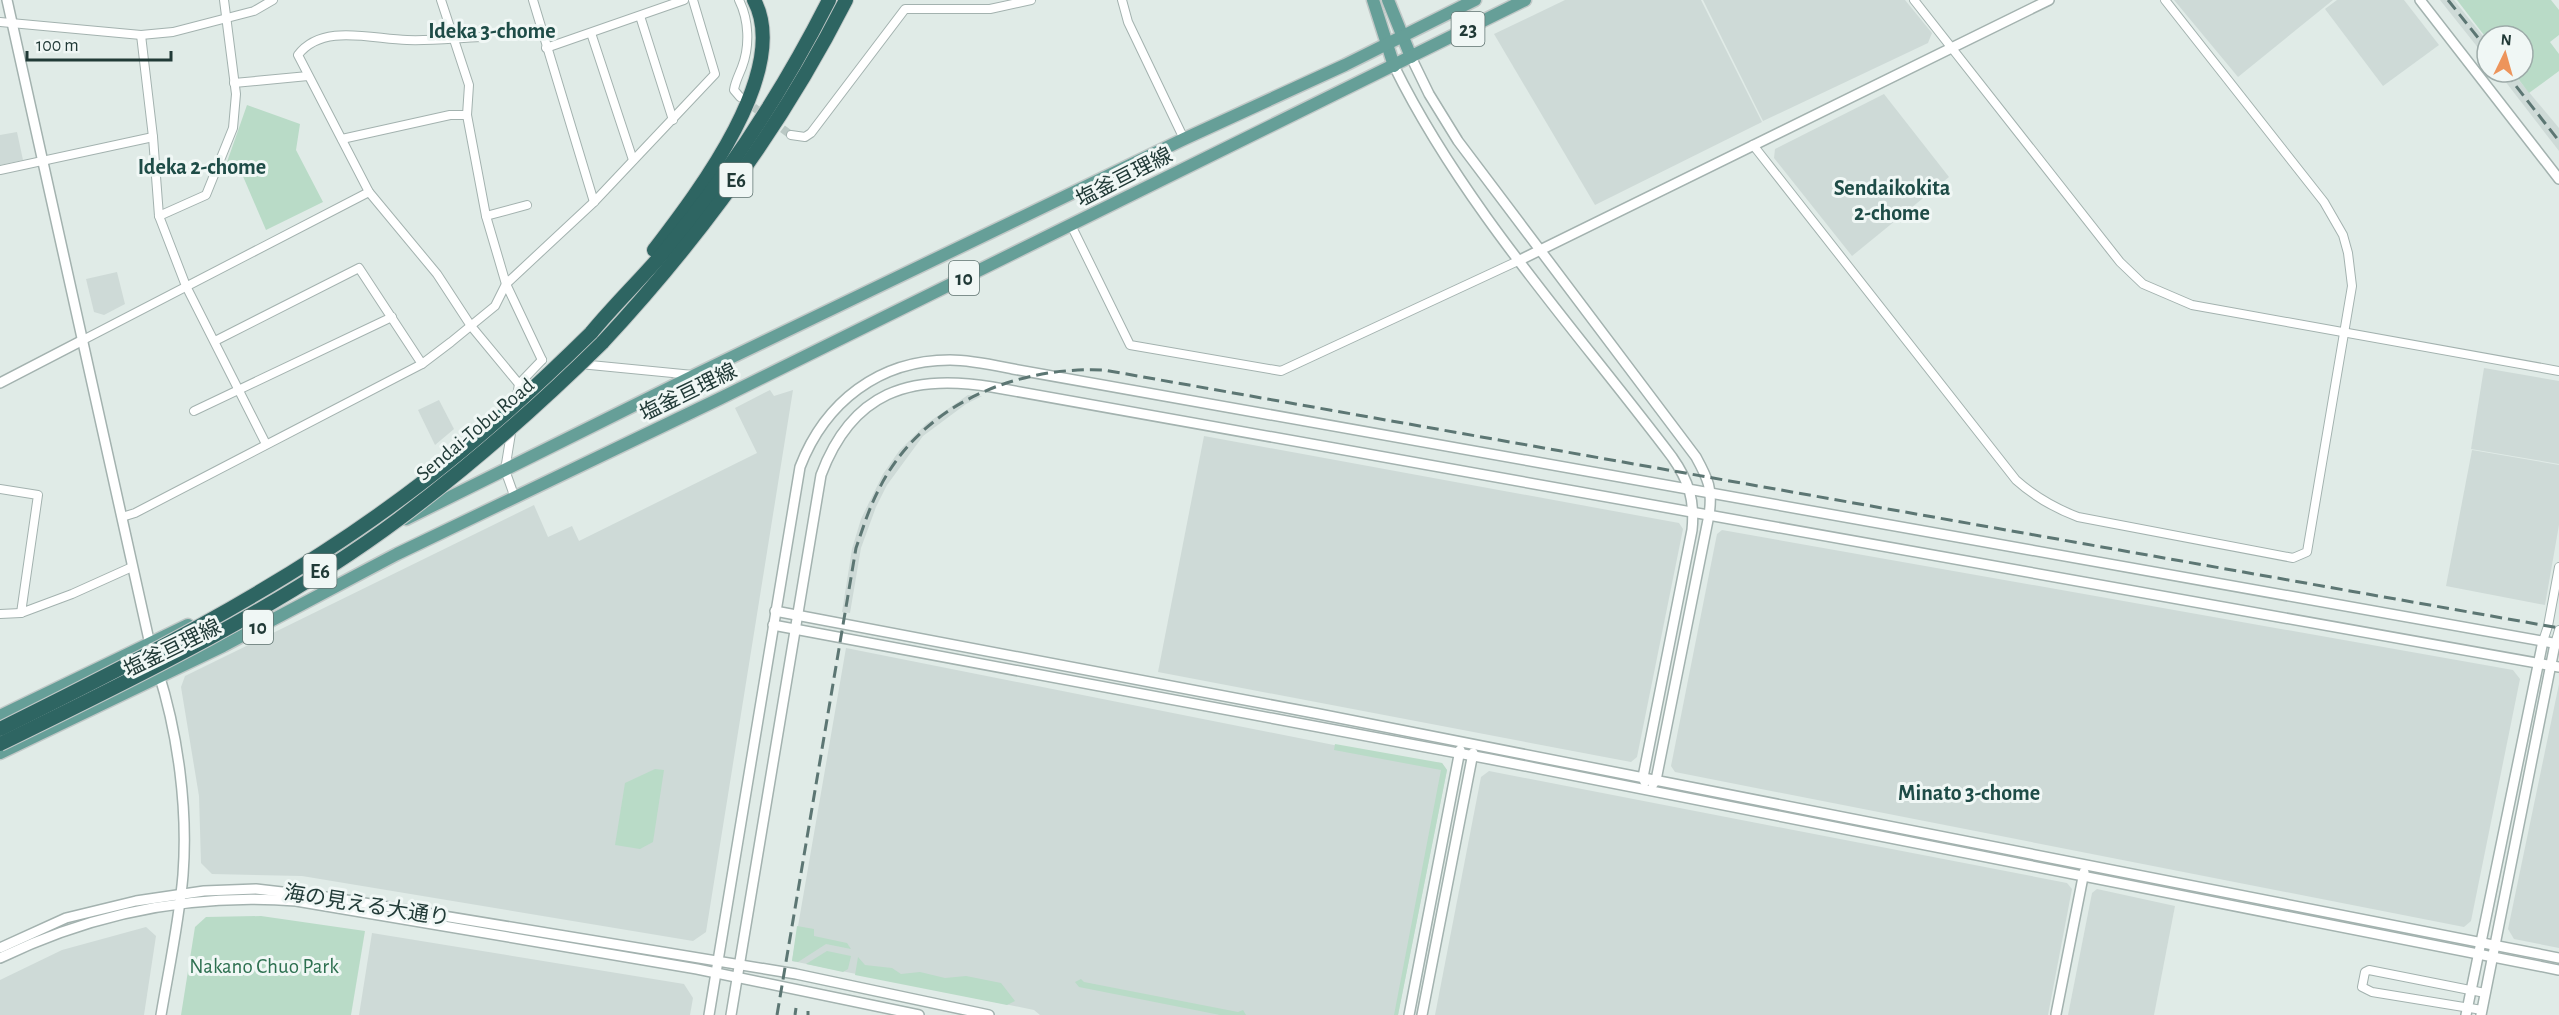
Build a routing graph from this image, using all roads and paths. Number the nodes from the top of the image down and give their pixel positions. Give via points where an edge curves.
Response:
1 (7, 0) edge
2 (224, 0) edge
3 (273, 0) edge
4 (441, 0) edge
5 (533, 0) edge
6 (684, 0) edge
7 (693, 0) edge
8 (739, 0) edge
9 (754, 0) edge
10 (829, 0) edge
11 (846, 0) edge
12 (856, 0) edge
13 (1031, 0) edge
14 (1122, 0) edge
15 (1373, 0) edge
16 (1388, 0) edge
17 (1475, 0) edge
18 (1525, 0) edge
19 (1914, 0) edge
20 (2049, 0) edge
21 (2165, 0) edge
22 (2420, 0) edge
23 (640, 16) junction
24 (228, 17) junction
25 (0, 22) edge
26 (12, 23) junction
27 (591, 33) junction
28 (141, 34) junction
29 (1401, 36) junction
30 (481, 37) dead end
31 (452, 38) junction
32 (1386, 44) junction
33 (546, 48) junction
34 (1951, 48) junction
35 (1412, 57) junction
36 (1394, 66) junction
37 (308, 76) junction
38 (234, 83) junction
39 (740, 97) dead end
40 (787, 106) junction
41 (467, 116) junction
42 (673, 120) junction
43 (792, 135) dead end
44 (153, 137) junction
45 (342, 139) junction
46 (1184, 139) junction
47 (1754, 145) junction
48 (633, 160) junction
49 (43, 161) junction
50 (0, 170) edge
51 (2559, 179) edge
52 (369, 192) junction
53 (594, 202) junction
54 (527, 206) dead end
55 (159, 216) junction
56 (486, 216) junction
57 (1071, 225) junction
58 (1542, 250) junction
59 (1520, 260) junction
60 (506, 284) junction
61 (186, 286) junction
62 (392, 317) junction
63 (471, 326) junction
64 (593, 331) junction
65 (2346, 334) junction
66 (83, 340) junction
67 (215, 341) junction
68 (542, 360) junction
69 (422, 364) junction
70 (2559, 371) edge
71 (695, 375) junction
72 (0, 383) edge
73 (519, 384) junction
74 (238, 389) junction
75 (194, 411) dead end
76 (266, 444) junction
77 (505, 470) junction
78 (0, 489) edge
79 (1691, 490) junction
80 (1712, 494) junction
81 (516, 498) junction
82 (1694, 512) junction
83 (1709, 515) junction
84 (122, 517) junction
85 (132, 567) junction
86 (2559, 567) edge
87 (775, 611) junction
88 (21, 613) junction
89 (0, 614) edge
90 (796, 615) junction
91 (773, 626) junction
92 (794, 628) junction
93 (2559, 630) edge
94 (2543, 641) junction
95 (149, 644) junction
96 (2557, 644) edge
97 (2538, 663) junction
98 (2555, 666) edge
99 (159, 676) junction
100 (0, 716) edge
101 (0, 729) edge
102 (1462, 742) junction
103 (0, 744) edge
104 (1475, 745) junction
105 (0, 753) edge
106 (1460, 754) junction
107 (1472, 756) junction
108 (1643, 777) junction
109 (1656, 780) junction
110 (1648, 790) junction
111 (2085, 864) junction
112 (2083, 876) junction
113 (180, 899) junction
114 (2480, 943) junction
115 (2495, 945) junction
116 (0, 948) edge
117 (2478, 954) junction
118 (2492, 957) junction
119 (0, 958) edge
120 (2559, 958) edge
121 (740, 965) junction
122 (716, 968) junction
123 (2559, 970) edge
124 (737, 979) junction
125 (2470, 990) junction
126 (2485, 993) junction
127 (2467, 1011) edge
128 (2482, 1012) edge
129 (2056, 1014) edge
130 (161, 1015) edge
131 (709, 1015) edge
132 (731, 1015) edge
133 (919, 1015) edge
134 (989, 1015) edge
135 (1408, 1015) edge
136 (1422, 1015) edge

1 - 26 street
2 - 24 street
3 - 24 street via 254,11
4 - 31 street
5 - 33 street
6 - 23 street
7 - 42 street via 716,74
8 - 39 street via 747,37 734,90
9 - 64 highway via 762,21 762,53 742,115 690,199
10 - 64 highway, Sendai-Tobu Road / E6 via 774,99 730,165 665,251
11 - 40 highway, Sendai-Tobu Road / E6
12 - 40 highway via 825,55
13 - 43 street via 990,9 905,9 811,133 805,137
14 - 46 street via 1128,22
15 - 32 main road
16 - 29 main road
17 - 29 main road, 23
18 - 35 main road, 23
19 - 34 street
20 - 34 street
21 - 65 street via 2335,218 2351,273 2352,300
22 - 51 street
23 - 27 street
23 - 42 street
24 - 28 street via 172,32
24 - 38 street
25 - 26 street
26 - 28 street
26 - 49 street
27 - 33 street
27 - 48 street
28 - 44 street
29 - 32 main road, 塩釜亘理線 / 10
29 - 35 main road
30 - 31 street
31 - 37 street via 406,40 359,34 313,40 298,55
31 - 41 street via 469,85
32 - 36 main road
32 - 46 main road, 塩釜亘理線 / 10
33 - 53 street
34 - 47 street
34 - 65 street via 2120,262 2143,284 2192,305
35 - 36 main road, 塩釜亘理線 / 10
35 - 58 street via 1458,141
36 - 57 main road, 塩釜亘理線 / 10
36 - 59 street via 1418,116 1443,155
37 - 38 street
37 - 45 street
38 - 55 street via 233,128 206,195
40 - 103 highway, Sendai-Tobu Road / E6, bridge via 720,202 646,296 506,433 389,526 335,562 225,627
41 - 45 street via 450,116
41 - 56 street
42 - 48 street
44 - 49 street
44 - 55 street
45 - 52 street
46 - 71 main road, 塩釜亘理線 / 10
47 - 58 street
47 - 65 street via 2016,480 2053,508 2078,517 2293,558 2307,552
48 - 53 street
49 - 50 street
49 - 66 street
52 - 61 street
52 - 63 street via 437,274
53 - 60 street
54 - 56 street
55 - 61 street
56 - 60 street
57 - 59 street via 1130,345 1281,371
57 - 81 main road, 塩釜亘理線 / 10
58 - 59 street
58 - 80 street via 1696,457
59 - 79 street via 1678,465
60 - 63 street via 495,306
60 - 68 street
61 - 66 street
61 - 67 street
62 - 67 street via 359,268
62 - 69 street
62 - 74 street
63 - 69 street
63 - 73 street
64 - 101 highway, Sendai-Tobu Road / E6, bridge via 529,394 448,464 337,543 144,655
65 - 70 street
66 - 72 street
66 - 84 street
67 - 74 street
68 - 71 street
68 - 73 street
69 - 76 street
71 - 77 main road, 塩釜亘理線 / 10
73 - 77 street
74 - 75 street
74 - 76 street
76 - 84 street
77 - 81 street
77 - 95 main road, 塩釜亘理線 / 10
78 - 88 street via 38,495
79 - 80 street
79 - 82 street
79 - 87 street via 992,365 928,360 882,372 867,381 819,427 800,467
80 - 83 street
80 - 94 street
81 - 99 main road, 塩釜亘理線 / 10
82 - 83 street
82 - 90 street via 992,387 926,382 875,402 836,441 821,475
82 - 108 street
83 - 97 street
83 - 109 street
84 - 85 street
85 - 88 street
85 - 95 street
86 - 94 street
87 - 90 street
87 - 91 street
88 - 89 street
90 - 92 street
90 - 102 street
91 - 92 street
91 - 122 street
92 - 106 street
92 - 121 street
93 - 96 street
94 - 96 street
94 - 97 street
95 - 99 street
95 - 100 main road, 塩釜亘理線 / 10
96 - 98 street
97 - 98 street
97 - 114 street
98 - 115 street
99 - 105 main road, 塩釜亘理線 / 10
99 - 113 street via 181,791
102 - 104 street
102 - 106 street
104 - 107 street
104 - 108 street
106 - 107 street
106 - 135 street
107 - 110 street
107 - 136 street
108 - 109 street
108 - 110 street
109 - 110 street
109 - 111 street
110 - 112 street
111 - 112 street
111 - 114 street
112 - 117 street
112 - 129 street
113 - 116 street, 海の見える大通り via 136,901 66,918
113 - 119 street via 70,928
113 - 122 street, 海の見える大通り via 256,890 300,893
113 - 130 street
114 - 115 street
114 - 117 street
115 - 118 street
115 - 120 street
117 - 118 street
117 - 125 street
118 - 123 street
118 - 126 street
121 - 122 street, 海の見える大通り
121 - 124 street
121 - 134 street, 海の見える大通り
122 - 124 street
122 - 131 street
124 - 132 street
124 - 133 street
125 - 126 street
125 - 127 street
125 - 127 street via 2369,970 2363,975 2362,987 2372,992
126 - 128 street
127 - 128 street

